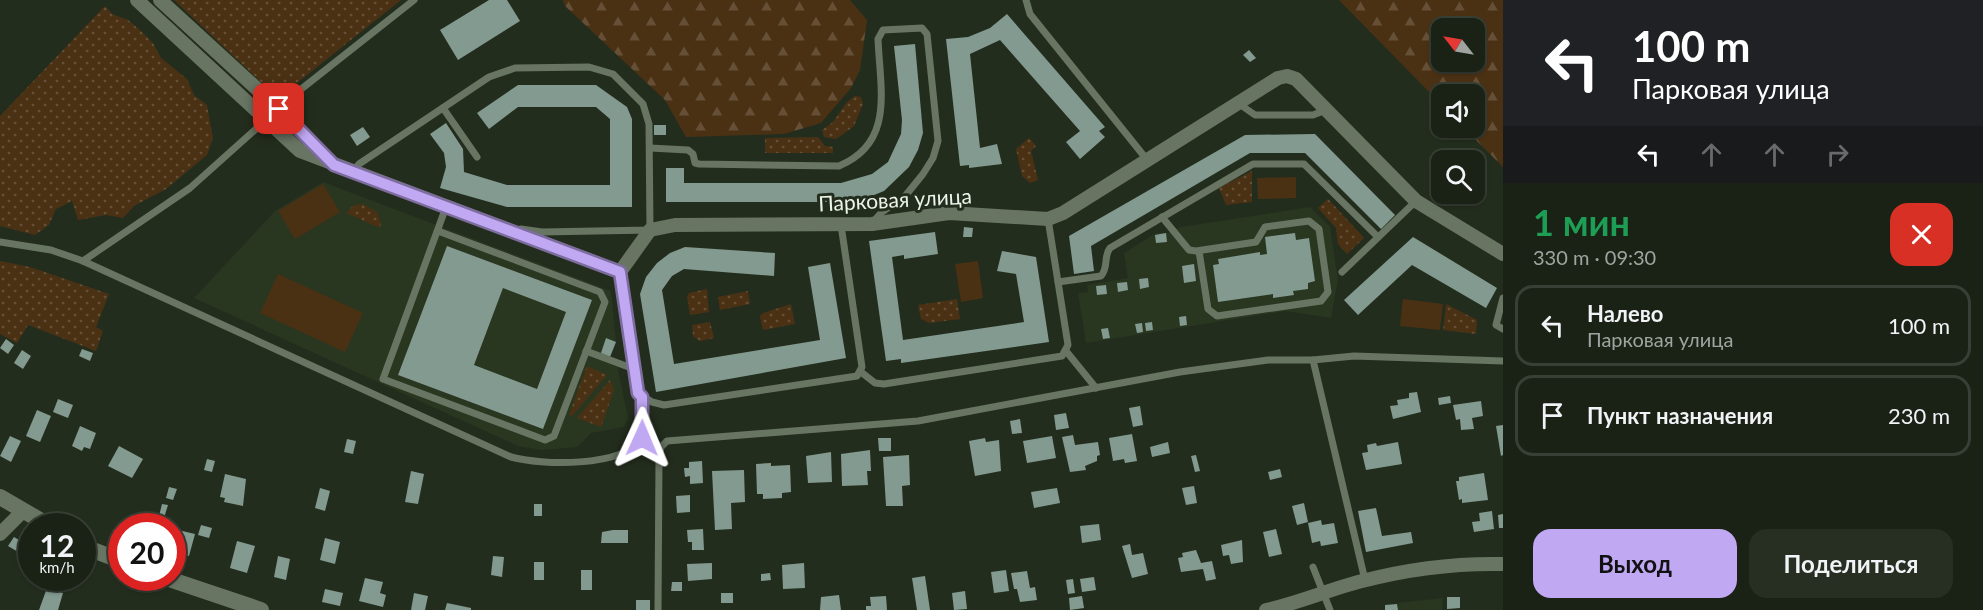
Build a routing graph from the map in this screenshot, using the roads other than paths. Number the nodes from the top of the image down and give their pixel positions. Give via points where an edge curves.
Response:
1 (137, 0) edge
2 (160, 0) edge
3 (414, 0) edge
4 (1026, 0) edge
5 (1238, 103) junction
6 (443, 108) junction
7 (279, 109) junction
8 (1326, 110) junction
9 (267, 120) junction
10 (650, 148) junction
11 (477, 158) dead end
12 (1148, 161) junction
13 (334, 165) junction
14 (352, 172) junction
15 (1416, 201) junction
16 (446, 207) junction
17 (1162, 217) junction
18 (1048, 219) junction
19 (872, 224) junction
20 (841, 225) junction
21 (498, 226) junction
22 (650, 230) junction
23 (438, 231) junction
24 (1378, 237) junction
25 (0, 242) edge
26 (1199, 251) junction
27 (1503, 254) edge
28 (83, 261) junction
29 (620, 272) junction
30 (1342, 272) dead end
31 (1058, 282) junction
32 (1503, 298) edge
33 (1503, 328) edge
34 (586, 351) junction
35 (1066, 351) junction
36 (1313, 360) junction
37 (1503, 361) edge
38 (634, 369) junction
39 (861, 372) junction
40 (1096, 388) junction
41 (642, 397) junction
42 (642, 438) junction
43 (661, 447) junction
44 (0, 496) edge
45 (23, 511) junction
46 (27, 513) edge
47 (0, 534) edge
48 (1503, 564) edge
49 (1313, 567) dead end
50 (1365, 580) junction
51 (186, 585) edge
52 (1323, 594) junction
53 (1272, 609) edge
54 (261, 610) edge
55 (658, 610) edge
56 (1330, 610) edge

1 - 9 street
2 - 7 street
3 - 7 lane
4 - 12 lane via 1030,14
5 - 8 lane via 1255,115 1313,115
5 - 8 street, Парковая улица via 1287,76
5 - 12 street, Парковая улица
6 - 10 lane via 489,77 515,68 589,67 613,74 642,104 649,124
6 - 11 lane
6 - 14 lane
7 - 9 lane
7 - 13 street
8 - 15 street, Парковая улица
9 - 13 street via 300,151
9 - 28 lane via 189,188
10 - 19 lane via 688,150 699,164 839,166 856,159 875,135 881,118 880,34 884,30 922,28 927,34 938,141 923,174 906,195
10 - 22 lane
12 - 18 street, Парковая улица
13 - 14 street
14 - 16 street
15 - 24 lane
15 - 27 street, Парковая улица
16 - 21 street
16 - 23 lane
17 - 24 lane via 1253,164 1298,163 1310,168
17 - 26 lane via 1184,246
17 - 31 lane via 1110,248 1101,276
18 - 19 street, Парковая улица via 949,213
18 - 31 lane
19 - 20 street, Парковая улица
20 - 22 street, Парковая улица via 675,225
20 - 39 lane
21 - 22 lane via 542,232
21 - 29 street
22 - 29 street
23 - 34 lane via 600,292 605,302
23 - 34 lane via 383,379 545,440 554,436
24 - 30 lane
25 - 28 lane via 51,250
26 - 26 lane via 1256,242 1265,227 1309,221 1319,229 1328,291 1321,301 1217,316 1208,309
28 - 42 lane via 511,457 549,464 616,456
29 - 38 lane
31 - 35 lane
32 - 33 lane via 1496,326
34 - 38 lane
35 - 39 lane via 1062,356 884,384 875,383
35 - 40 lane
36 - 37 lane via 1354,356
36 - 40 lane via 1268,360
36 - 50 lane
38 - 41 lane
39 - 41 lane via 857,376 664,405
40 - 43 lane via 918,421 703,437 667,441
41 - 42 lane
42 - 43 lane
43 - 55 lane
44 - 45 street
45 - 46 street
45 - 47 street
48 - 50 street via 1470,563
49 - 52 lane
50 - 52 street
51 - 54 street
52 - 53 street
52 - 56 lane

